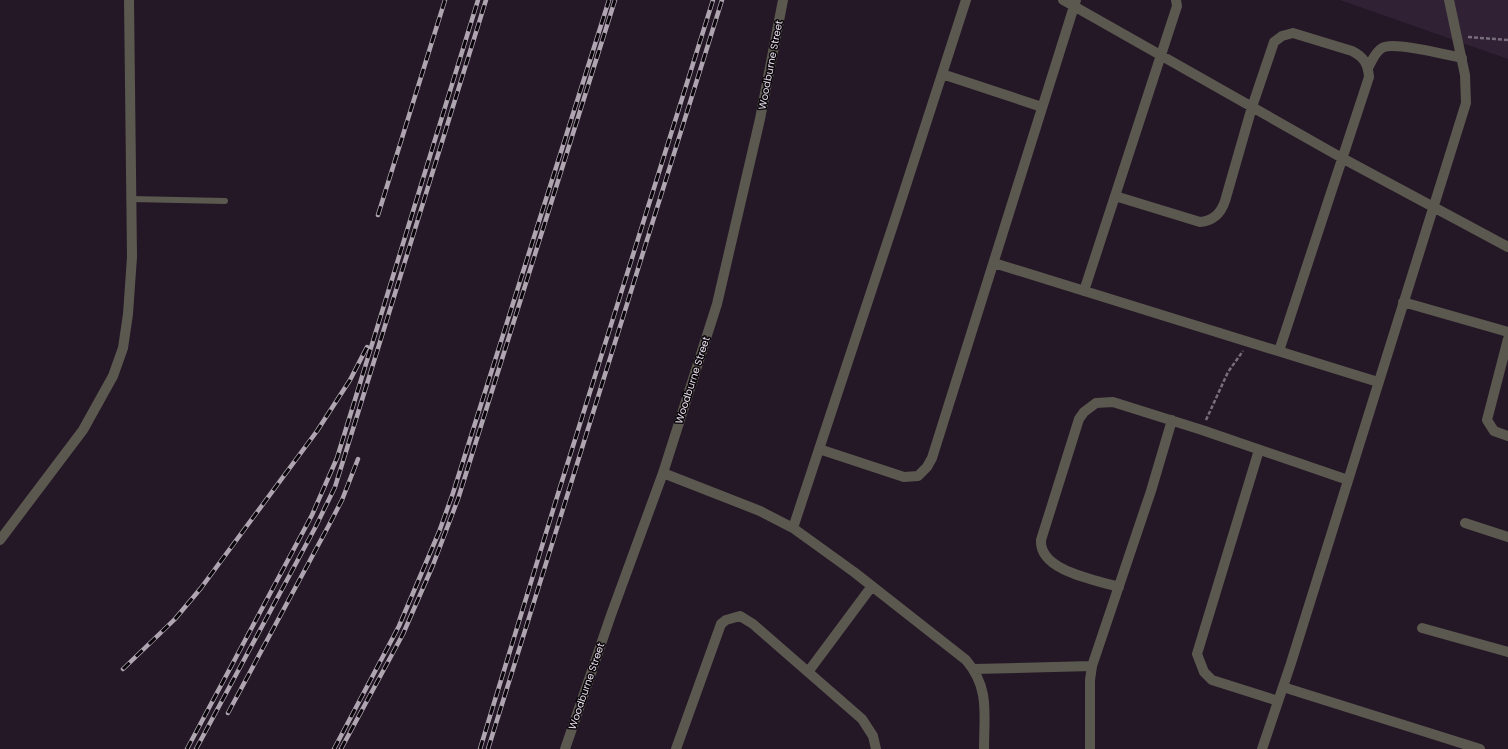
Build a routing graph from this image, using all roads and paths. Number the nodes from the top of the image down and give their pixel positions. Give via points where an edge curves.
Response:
1 (129, 0) edge
2 (783, 0) edge
3 (966, 0) edge
4 (1063, 0) edge
5 (1176, 0) edge
6 (1450, 0) edge
7 (1075, 3) edge
8 (1458, 37) junction
9 (1508, 40) edge
10 (1161, 56) junction
11 (1462, 58) junction
12 (1368, 68) junction
13 (942, 74) junction
14 (1042, 106) junction
15 (1252, 107) junction
16 (1342, 158) junction
17 (1115, 196) junction
18 (131, 198) junction
19 (225, 201) dead end
20 (1433, 208) junction
21 (1508, 247) edge
22 (994, 263) junction
23 (1084, 291) junction
24 (1403, 302) junction
25 (1508, 332) edge
26 (1508, 339) edge
27 (1250, 342) junction
28 (1279, 351) junction
29 (1378, 382) junction
30 (1172, 420) junction
31 (1202, 430) junction
32 (1508, 436) edge
33 (819, 449) junction
34 (1259, 450) junction
35 (663, 473) junction
36 (1348, 480) junction
37 (1465, 523) dead end
38 (793, 528) junction
39 (1508, 537) edge
40 (0, 540) edge
41 (872, 586) junction
42 (1119, 587) junction
43 (1422, 628) dead end
44 (1508, 652) edge
45 (1092, 666) junction
46 (974, 669) junction
47 (808, 672) junction
48 (1283, 687) junction
49 (1278, 701) junction
50 (565, 749) edge
51 (676, 749) edge
52 (876, 749) edge
53 (984, 749) edge
54 (1090, 749) edge
55 (1262, 749) edge
56 (1480, 749) edge

1 - 18 street
2 - 35 street, Woodburne Street via 760,119 716,304
3 - 13 street
4 - 7 street
5 - 10 street via 1177,6
6 - 8 street
7 - 10 street
7 - 14 street
8 - 9 path
8 - 11 street
10 - 15 street
10 - 17 street
11 - 12 street via 1395,45 1381,48
11 - 20 street via 1466,103
12 - 15 street via 1366,61 1352,51 1293,33 1287,34 1278,39 1272,47
12 - 16 street via 1369,77
13 - 14 street
13 - 33 street
14 - 22 street
15 - 16 street
15 - 17 street via 1225,201 1211,220 1200,222
16 - 20 street
16 - 28 street
17 - 23 street
18 - 19 lane
18 - 40 street via 132,257 128,314 123,348 113,376 83,430
20 - 21 street
20 - 24 street
22 - 23 street
22 - 33 street via 932,458 922,473 912,478 904,477
23 - 27 street
24 - 25 street
24 - 29 street
26 - 32 street via 1487,420 1494,431
27 - 28 street
27 - 31 path via 1228,372
28 - 29 street
29 - 36 street
30 - 31 street
30 - 42 street
30 - 42 street via 1113,402 1096,403 1084,412 1079,420 1072,442 1040,547 1048,560 1062,569
31 - 34 street
33 - 38 street
34 - 36 street
34 - 49 street via 1197,654 1204,672 1212,680
35 - 38 street via 760,511
35 - 50 street, Woodburne Street
36 - 48 street
37 - 39 street
38 - 41 street
41 - 46 street via 956,651
41 - 47 street
42 - 45 street
43 - 44 street
45 - 46 street
45 - 54 street
46 - 53 street via 982,684
47 - 51 street via 753,624 740,616 726,620 718,630
47 - 52 street via 862,720 873,736
48 - 49 street
48 - 56 street
49 - 55 street

